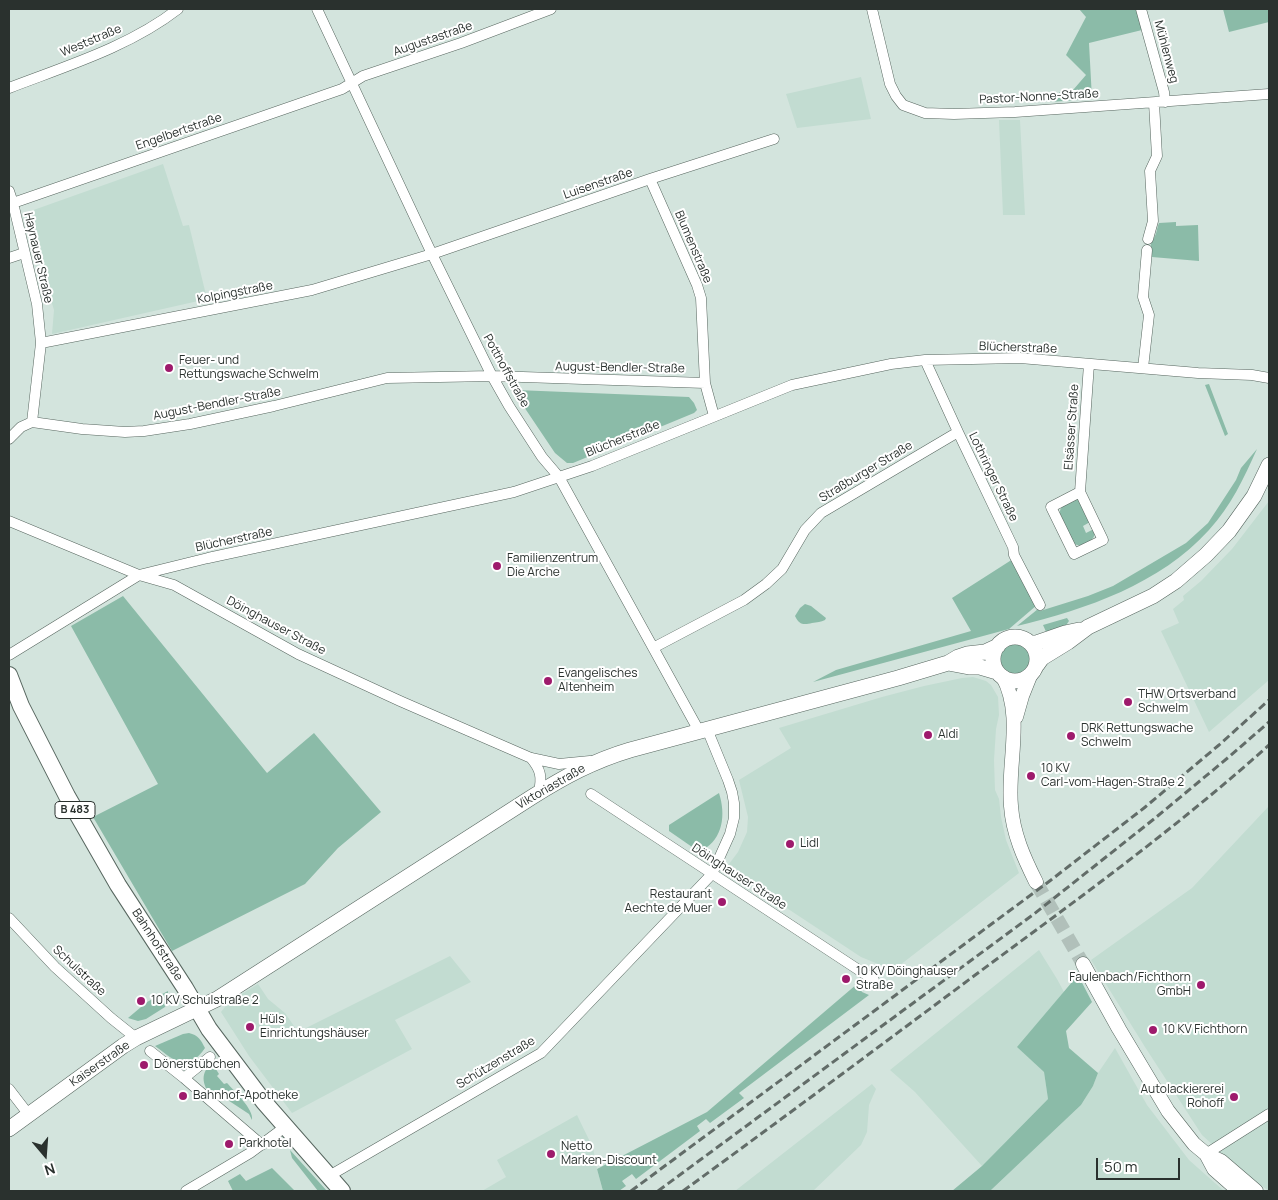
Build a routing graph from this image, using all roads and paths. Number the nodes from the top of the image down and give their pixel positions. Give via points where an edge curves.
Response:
1 (178, 9) edge
2 (317, 9) edge
3 (552, 9) edge
4 (872, 9) edge
5 (1141, 9) edge
6 (352, 83) junction
7 (9, 88) edge
8 (1269, 94) edge
9 (1160, 102) junction
10 (774, 140) dead end
11 (650, 179) junction
12 (9, 191) edge
13 (13, 203) junction
14 (24, 253) junction
15 (432, 254) junction
16 (9, 258) edge
17 (40, 343) junction
18 (924, 360) junction
19 (1089, 364) junction
20 (1143, 368) junction
21 (492, 376) junction
22 (1269, 378) edge
23 (705, 383) junction
24 (714, 416) junction
25 (32, 422) junction
26 (958, 432) junction
27 (9, 439) edge
28 (1269, 465) edge
29 (559, 477) junction
30 (1080, 492) junction
31 (9, 521) edge
32 (139, 575) junction
33 (1040, 605) dead end
34 (1088, 627) junction
35 (1030, 643) junction
36 (998, 646) junction
37 (653, 648) junction
38 (9, 655) edge
39 (948, 663) junction
40 (1033, 670) junction
41 (1000, 674) junction
42 (9, 676) edge
43 (1014, 725) junction
44 (703, 730) junction
45 (531, 758) junction
46 (598, 760) junction
47 (539, 792) junction
48 (591, 794) dead end
49 (712, 874) junction
50 (1036, 882) tunnel mouth
51 (9, 918) edge
52 (1084, 964) tunnel mouth
53 (874, 980) dead end
54 (198, 1008) junction
55 (136, 1038) junction
56 (150, 1051) dead end
57 (210, 1057) dead end
58 (184, 1078) junction
59 (9, 1089) edge
60 (1269, 1114) edge
61 (29, 1115) junction
62 (285, 1127) junction
63 (9, 1128) edge
64 (262, 1145) junction
65 (1206, 1154) junction
66 (329, 1176) junction
67 (186, 1191) edge
68 (342, 1191) edge
69 (1239, 1191) edge
70 (1256, 1191) edge

1 - 7 street, Weststraße via 162,22 113,47
2 - 6 street, Potthoffstraße
3 - 6 street, Augustastraße via 363,76
4 - 9 street, Pastor-Nonne-Straße via 890,84 903,105 924,114 1015,112
5 - 9 street, Mühlenweg via 1164,92
6 - 13 street, Engelbertstraße
6 - 15 street, Potthoffstraße
8 - 9 street, Pastor-Nonne-Straße
9 - 20 street via 1157,156 1150,171 1153,221 1142,297 1149,315
10 - 11 street, Luisenstraße
11 - 15 street, Luisenstraße
11 - 23 street, Blumenstraße via 701,298
12 - 13 street, Haynauer Straße
13 - 14 street, Haynauer Straße
14 - 16 street
14 - 17 street, Haynauer Straße via 37,304
15 - 17 street, Kolpingstraße via 312,290
15 - 21 street, Potthoffstraße
17 - 25 street, Haynauer Straße
18 - 19 street, Blücherstraße via 1020,358
18 - 24 street, Blücherstraße via 792,385
18 - 26 street, Lothringer Straße
19 - 20 street, Blücherstraße
19 - 30 street, Elsässer Straße
20 - 22 street, Blücherstraße
21 - 23 street, August-Bendler-Straße
21 - 25 street, August-Bendler-Straße via 387,378 274,406 144,431 82,429
21 - 29 street, Potthoffstraße via 542,457
23 - 24 street, Blumenstraße
24 - 29 street, Blücherstraße
25 - 27 street via 21,427
26 - 33 street, Lothringer Straße
26 - 37 street, Straßburger Straße via 821,513 805,530 782,569 744,600
28 - 34 main road via 1229,531 1176,582
29 - 32 street, Blücherstraße via 514,492
29 - 37 street, Potthoffstraße
30 - 30 street, Elsässer Straße via 1052,507 1074,554 1103,540
31 - 32 street, Döinghauser Straße
32 - 38 street, Blücherstraße
32 - 45 street, Döinghauser Straße via 174,585 298,654
34 - 35 main road
34 - 40 main road via 1042,658
35 - 36 main road via 1013,638
35 - 40 main road via 1036,653
36 - 39 main road, Viktoriastraße
36 - 41 main road via 993,659
37 - 44 street, Potthoffstraße
39 - 41 main road, Viktoriastraße via 980,667
39 - 44 main road, Viktoriastraße
40 - 41 main road via 1023,680 1016,681
40 - 43 street
41 - 43 street via 1011,696
42 - 54 main road, Bahnhofstraße / B 483 via 67,796 118,885
43 - 50 street via 1011,807 1019,845
44 - 46 main road, Viktoriastraße
44 - 49 street, Potthoffstraße via 728,780 734,803 730,834
45 - 46 street, Döinghauser Straße via 559,764
45 - 47 street via 540,774
46 - 47 main road, Viktoriastraße
47 - 54 main road, Viktoriastraße via 217,999
48 - 49 street, Döinghauser Straße
49 - 53 street, Döinghauser Straße
49 - 66 street, Schützenstraße via 542,1053
51 - 55 street, Schulstraße via 55,967
52 - 65 street via 1168,1111
54 - 55 main road, Kaiserstraße
54 - 62 main road, Bahnhofstraße / B 483 via 222,1047
55 - 61 main road, Kaiserstraße
56 - 58 street
57 - 58 street
58 - 64 street
59 - 61 street
60 - 65 street
61 - 63 main road, Kaiserstraße
62 - 64 street
62 - 66 main road, Bahnhofstraße / B 483
64 - 67 street
65 - 69 street via 1214,1169
65 - 70 street via 1221,1161
66 - 68 main road, Bahnhofstraße / B 483

